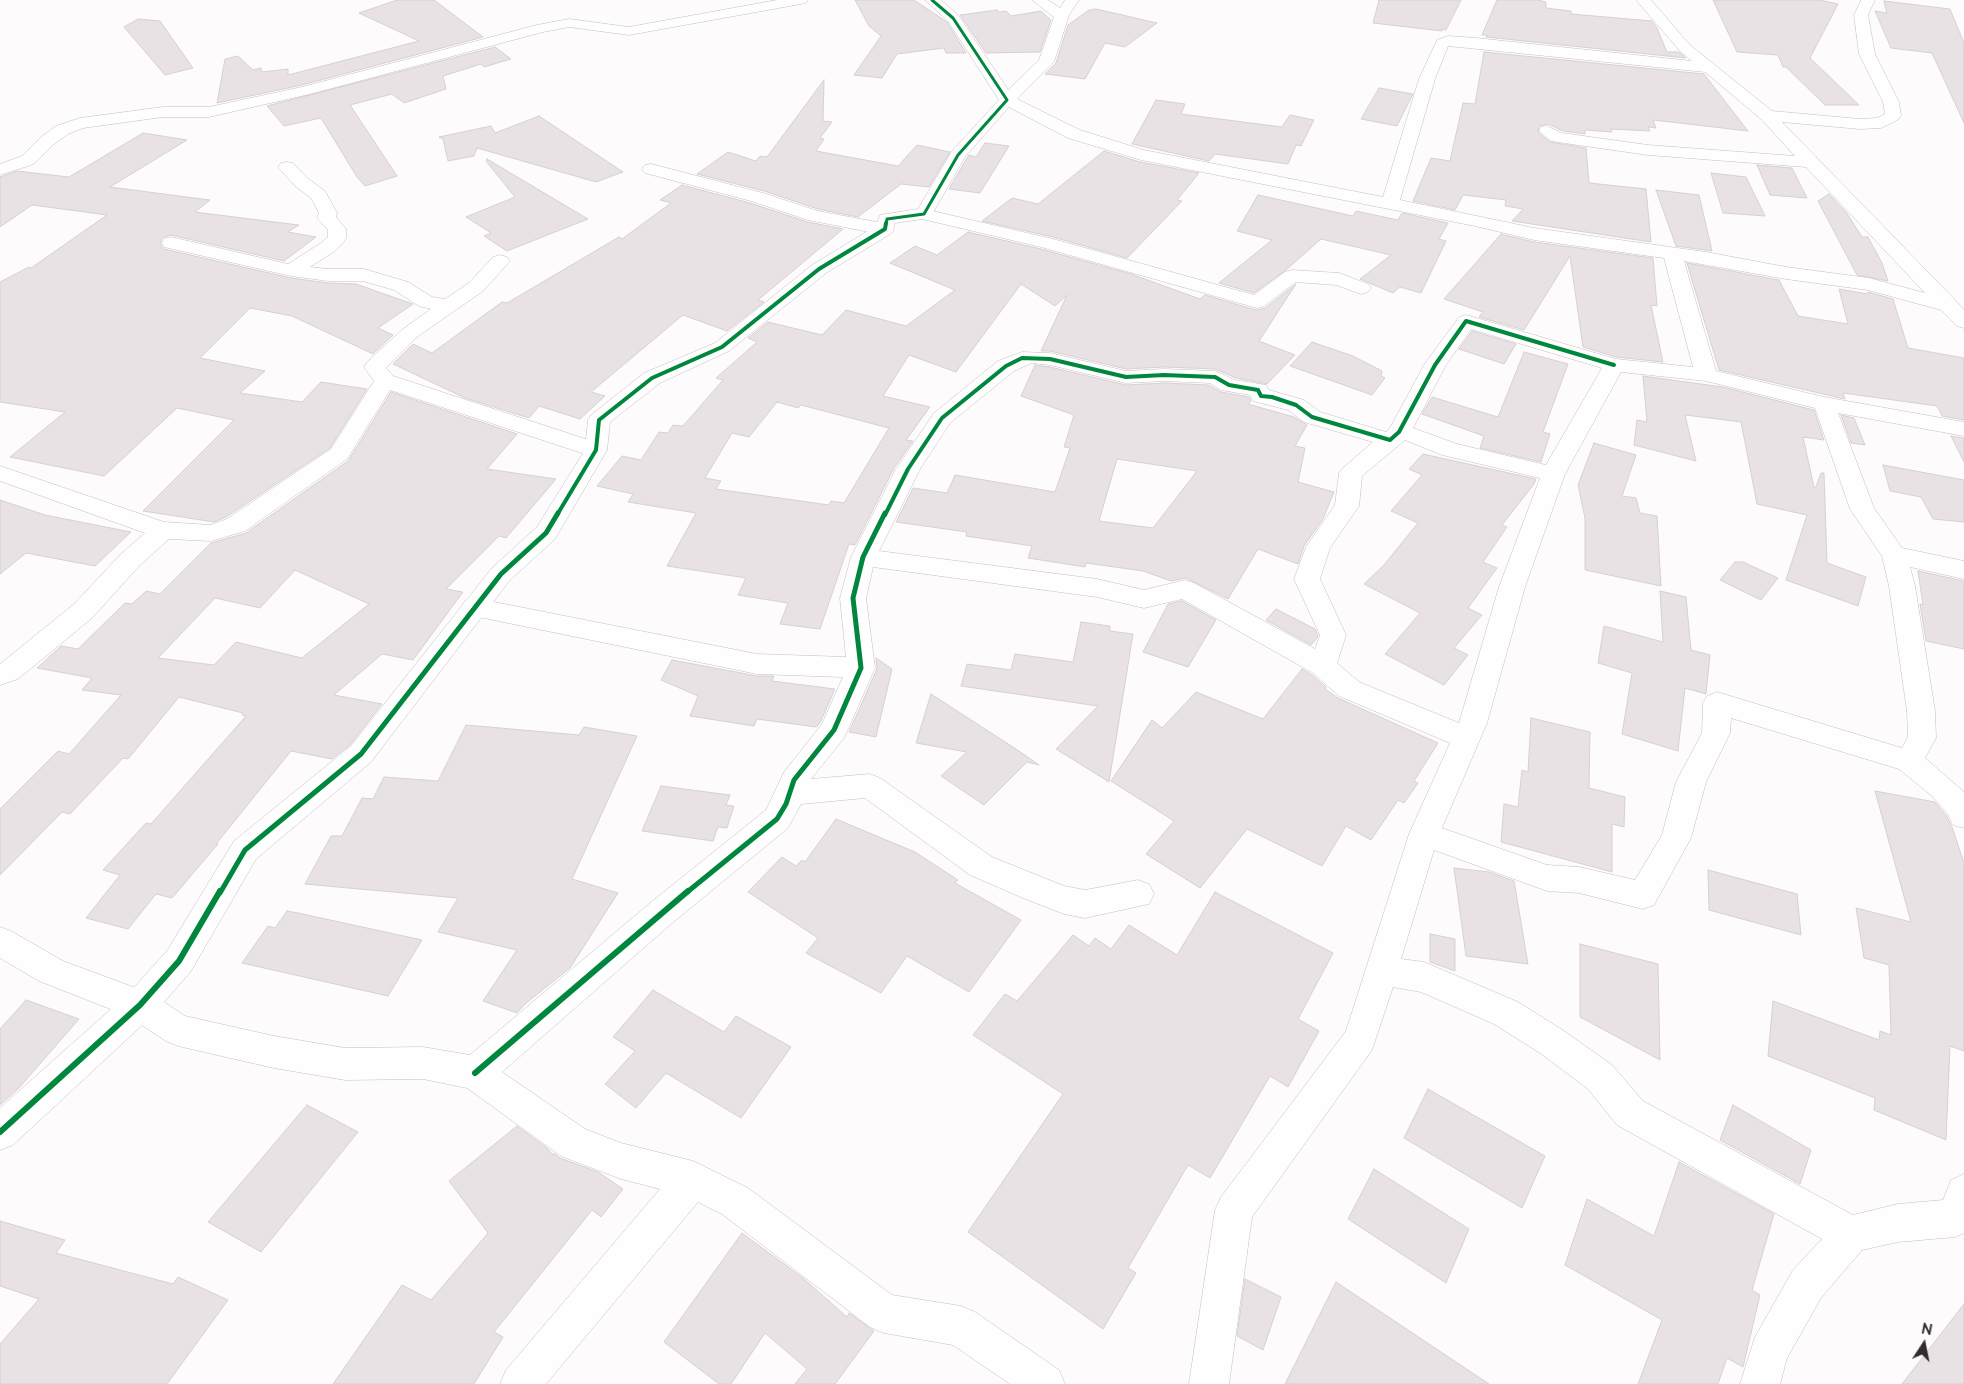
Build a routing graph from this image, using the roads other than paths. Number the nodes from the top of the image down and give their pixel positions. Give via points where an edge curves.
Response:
1 (801, 0) edge
2 (932, 0) edge
3 (1039, 0) edge
4 (1072, 0) edge
5 (1643, 0) edge
6 (1868, 0) edge
7 (1062, 16) junction
8 (1710, 68) junction
9 (1007, 100) junction
10 (1767, 116) junction
11 (1548, 131) dead end
12 (1811, 162) junction
13 (287, 167) dead end
14 (651, 169) dead end
15 (0, 170) edge
16 (1390, 204) junction
17 (924, 214) junction
18 (885, 229) junction
19 (171, 243) dead end
20 (1672, 254) junction
21 (500, 261) dead end
22 (291, 270) junction
23 (1361, 288) dead end
24 (450, 306) junction
25 (1950, 306) junction
26 (1964, 322) edge
27 (1614, 365) junction
28 (1706, 375) junction
29 (385, 381) junction
30 (1824, 404) junction
31 (1964, 429) edge
32 (1395, 436) junction
33 (596, 450) junction
34 (0, 473) edge
35 (1553, 474) junction
36 (163, 530) junction
37 (1894, 555) junction
38 (864, 557) junction
39 (1964, 570) edge
40 (474, 607) junction
41 (1323, 666) junction
42 (861, 668) junction
43 (0, 675) edge
44 (1467, 738) junction
45 (1909, 762) junction
46 (790, 793) junction
47 (1964, 816) edge
48 (1424, 834) junction
49 (1138, 894) dead end
50 (0, 941) edge
51 (1381, 971) junction
52 (140, 1005) junction
53 (475, 1073) junction
54 (0, 1132) edge
55 (693, 1179) junction
56 (1964, 1193) edge
57 (1851, 1234) junction
58 (520, 1384) edge
59 (1045, 1384) edge
60 (1209, 1384) edge
61 (1760, 1384) edge

1 - 15 street via 629,31 568,23 217,110 163,112 80,123 55,136 28,160
2 - 9 street via 953,18
3 - 7 street
4 - 7 street
5 - 8 street via 1685,48
6 - 10 street via 1861,15 1868,54 1891,102 1893,116 1881,123 1860,124
7 - 9 street via 1046,62
8 - 10 street
8 - 16 street via 1476,43 1442,43 1427,79
9 - 16 street via 1074,134 1141,155
9 - 17 street via 958,155
10 - 12 street
11 - 12 street via 1557,137 1648,150
12 - 25 street
13 - 22 street via 319,195 328,213 326,218 337,229 337,238 328,247
14 - 18 street via 814,216
16 - 20 street via 1534,234
17 - 18 street via 886,219
17 - 23 street via 1046,243 1257,302 1292,276 1339,279
18 - 33 street via 819,269 722,347 652,378 599,420
19 - 22 street
20 - 25 street via 1869,284
20 - 28 street
21 - 24 street via 476,287
22 - 24 street via 364,275 401,286 426,302
24 - 29 street via 410,333 375,367
25 - 26 street
27 - 28 street
27 - 32 street via 1466,321 1435,365
27 - 35 street
28 - 30 street
29 - 33 street
29 - 36 street via 339,454 236,524 211,533
30 - 31 street
30 - 37 street via 1862,509
32 - 35 street via 1410,434 1450,450
32 - 38 street via 1312,417 1296,405 1261,396 1258,390 1229,385 1215,377 1126,377 1050,359 1022,358 1006,366 942,418 908,469
32 - 41 street via 1351,472 1347,506 1318,547 1307,579 1333,635
33 - 40 street via 546,533 501,574
34 - 36 street
35 - 44 street via 1512,587
36 - 43 street via 83,611 8,672
37 - 39 street
37 - 45 street via 1902,586 1921,711 1922,738
38 - 41 street via 1097,588 1144,599 1186,589
38 - 42 street via 853,598
40 - 42 street via 757,664
40 - 52 street via 360,754 245,850 179,961
41 - 44 street via 1349,689
42 - 46 street via 834,730 794,780
44 - 48 street
45 - 47 street via 1942,788
45 - 48 street via 1717,703 1716,733 1691,782 1676,838 1643,895 1579,880 1547,878
46 - 49 street via 870,786 981,866 1034,889 1085,904
46 - 53 street via 777,819 660,914
48 - 51 street
50 - 52 street via 51,971
51 - 57 street via 1424,977 1506,1013 1600,1077 1630,1113
51 - 60 street via 1360,1039 1234,1210
52 - 53 street via 178,1030 274,1052 345,1064 424,1063
52 - 54 street
53 - 55 street via 574,1143 621,1161
55 - 58 street
55 - 59 street via 735,1201 884,1313 961,1326
56 - 57 street via 1955,1218 1898,1223
57 - 61 street via 1807,1284 1769,1351

